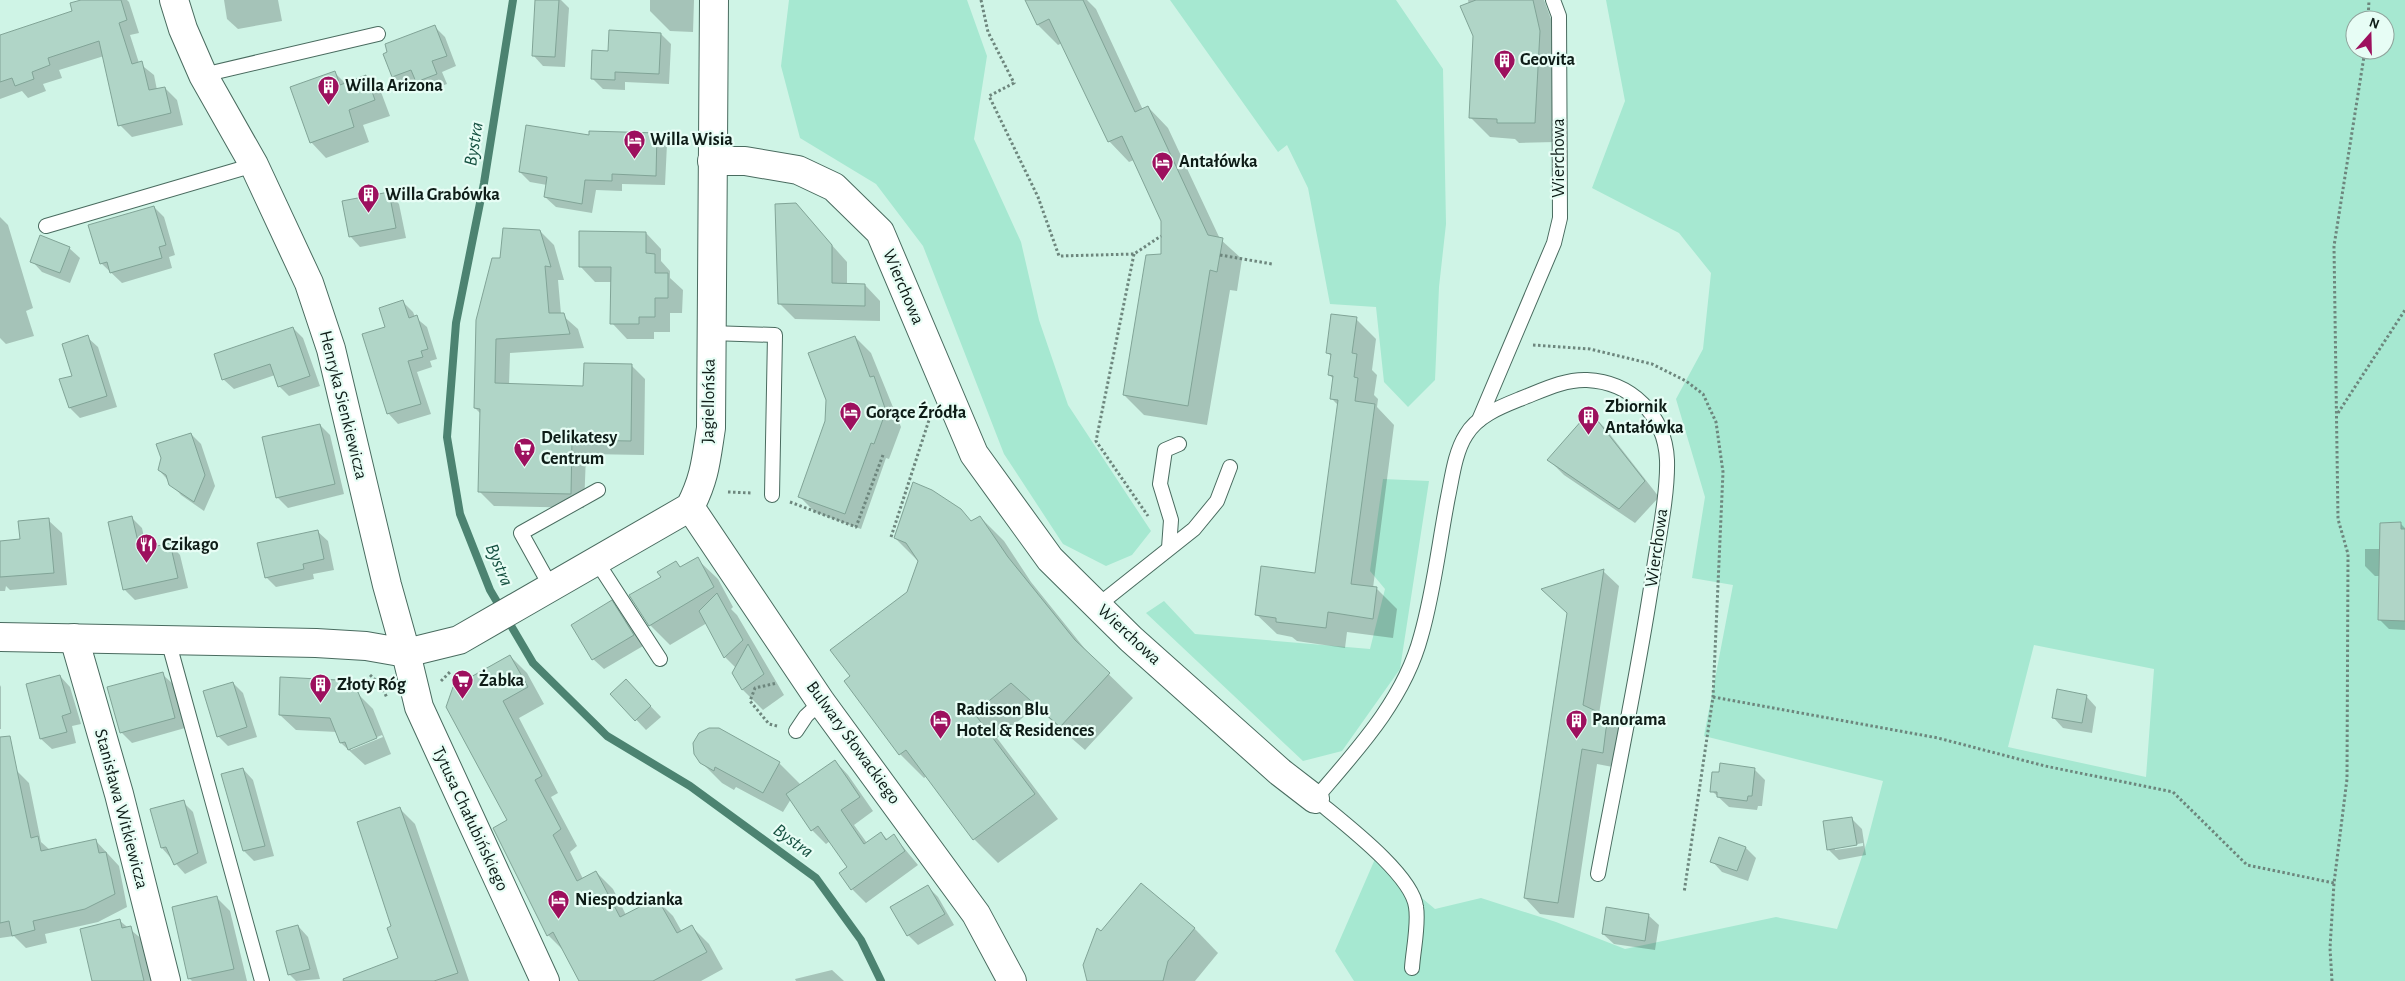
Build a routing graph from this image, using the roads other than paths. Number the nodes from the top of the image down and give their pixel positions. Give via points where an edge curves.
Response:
1 (174, 0) edge
2 (714, 0) edge
3 (1553, 0) edge
4 (378, 34) dead end
5 (203, 75) junction
6 (712, 161) junction
7 (254, 166) junction
8 (46, 226) dead end
9 (710, 333) junction
10 (1479, 421) junction
11 (1179, 444) dead end
12 (1230, 467) dead end
13 (598, 490) dead end
14 (772, 495) road end
15 (690, 507) junction
16 (1169, 548) junction
17 (597, 562) junction
18 (546, 590) junction
19 (1097, 606) junction
20 (0, 637) edge
21 (74, 638) junction
22 (168, 640) junction
23 (406, 653) junction
24 (660, 659) dead end
25 (821, 702) junction
26 (796, 731) road end
27 (1315, 799) junction
28 (1598, 874) dead end
29 (1412, 968) dead end
30 (166, 981) edge
31 (262, 981) edge
32 (545, 981) edge
33 (1012, 981) edge

1 - 5 street, Henryka Sienkiewicza via 182,29
2 - 6 street, Jagiellońska
3 - 10 lane, Wierchowa via 1559,16 1560,218 1554,244
4 - 5 lane
5 - 7 street, Henryka Sienkiewicza
6 - 9 street, Jagiellońska
6 - 19 street, Wierchowa via 744,161 798,170 834,187 880,232 974,454 1050,559
7 - 8 lane
7 - 23 street, Henryka Sienkiewicza via 306,275 329,341
9 - 14 lane via 775,335
9 - 15 street, Jagiellońska via 711,428 704,479
10 - 27 lane, Wierchowa via 1466,435 1454,469 1421,636 1406,679 1363,743
10 - 28 lane, Wierchowa via 1495,409 1555,385 1586,380 1612,384 1636,396 1654,414 1662,431 1667,460 1659,536 1647,618
11 - 16 lane via 1165,450 1161,464 1160,484 1170,520
12 - 16 lane via 1217,501 1194,529
13 - 18 lane via 521,533
15 - 17 street
15 - 25 street, Bulwary Słowackiego
16 - 19 lane
17 - 18 street
17 - 24 lane
18 - 23 street via 459,640
19 - 27 street, Wierchowa via 1280,772
20 - 21 street
21 - 22 street
21 - 30 street, Stanisława Witkiewicza via 119,794
22 - 23 street via 316,643 366,646
22 - 31 lane
23 - 32 street, Tytusa Chałubińskiego via 419,707
25 - 26 lane
25 - 33 street, Bulwary Słowackiego via 976,914
27 - 29 lane via 1383,857 1402,880 1416,906

